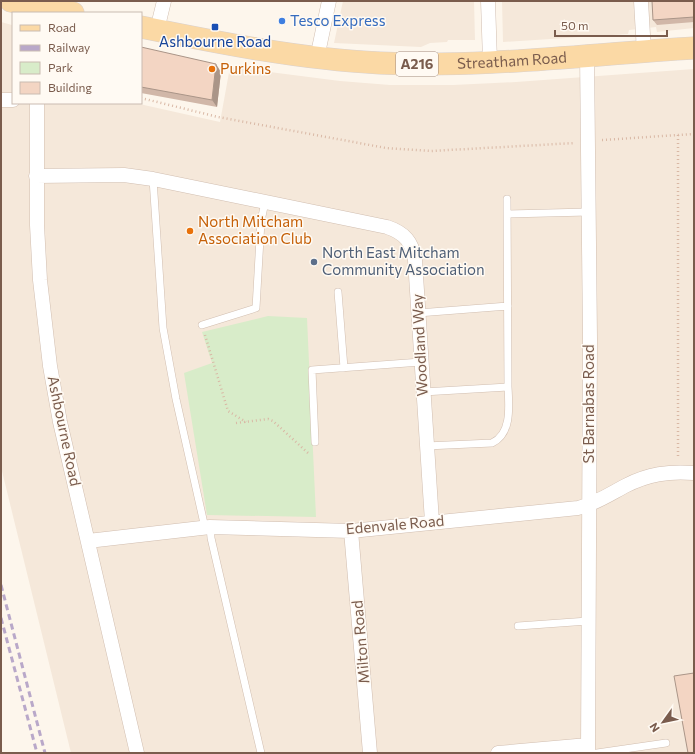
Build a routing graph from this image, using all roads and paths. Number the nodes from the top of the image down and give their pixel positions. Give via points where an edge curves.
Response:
1 (164, 1) edge
2 (329, 1) edge
3 (488, 1) edge
4 (641, 1) edge
5 (21, 6) edge
6 (66, 12) edge
7 (149, 29) edge
8 (694, 48) edge
9 (644, 52) junction
10 (587, 55) junction
11 (317, 58) junction
12 (490, 61) junction
13 (142, 98) edge
14 (1, 100) edge
15 (12, 100) edge
16 (37, 104) edge
17 (694, 134) edge
18 (678, 135) junction
19 (588, 141) junction
20 (36, 176) junction
21 (153, 179) junction
22 (507, 199) dead end
23 (265, 202) junction
24 (588, 212) junction
25 (508, 214) junction
26 (338, 292) dead end
27 (508, 306) junction
28 (418, 313) junction
29 (202, 325) joint
30 (421, 362) junction
31 (344, 368) junction
32 (508, 387) junction
33 (423, 392) junction
34 (246, 422) junction
35 (236, 423) dead end
36 (315, 442) dead end
37 (426, 446) junction
38 (308, 453) dead end
39 (678, 472) junction
40 (694, 473) edge
41 (589, 505) junction
42 (432, 522) junction
43 (208, 527) junction
44 (351, 531) junction
45 (88, 541) junction
46 (588, 622) junction
47 (518, 626) dead end
48 (666, 743) dead end
49 (591, 750) edge
50 (137, 753) edge
51 (261, 753) edge
52 (370, 753) edge
53 (498, 753) edge

1 - 7 street
2 - 11 street
3 - 12 street
4 - 9 street
5 - 6 main road
7 - 11 main road, Streatham Road / A216
8 - 9 main road, Streatham Road / A216
9 - 10 main road, Streatham Road / A216
10 - 12 main road, Streatham Road / A216
10 - 19 street, St Barnabas Road
11 - 12 main road, Streatham Road / A216 via 424,64
13 - 19 path via 218,117 386,148 431,151
14 - 15 street
16 - 20 street, Ashbourne Road
17 - 18 path
18 - 19 path
18 - 39 path
19 - 24 street, St Barnabas Road
20 - 21 street, Woodland Way via 124,175
20 - 45 street, Ashbourne Road via 40,280 46,342 60,422
21 - 23 street, Woodland Way
21 - 43 lane via 163,328 176,399
22 - 25 lane
23 - 28 street, Woodland Way via 387,227 403,235 411,242 413,249
23 - 29 lane via 256,308
24 - 25 lane
24 - 41 street, St Barnabas Road
25 - 27 lane
26 - 31 lane
27 - 28 lane
27 - 32 lane
28 - 30 street, Woodland Way
29 - 34 path via 228,411
30 - 31 lane
30 - 33 street, Woodland Way
31 - 36 lane via 312,370
32 - 33 lane
32 - 37 lane via 507,421 503,436 498,441
33 - 37 street, Woodland Way
34 - 35 path
34 - 38 path via 268,419 276,422
37 - 42 street, Woodland Way
39 - 40 street, Edenvale Road
39 - 41 street, Edenvale Road via 644,477
41 - 42 street, Edenvale Road
41 - 46 street, St Barnabas Road
42 - 44 street, Edenvale Road
43 - 44 street, Edenvale Road
43 - 45 street, Edenvale Road
43 - 51 lane
44 - 52 street, Milton Road
45 - 50 street, Ashbourne Road
46 - 47 lane
46 - 49 street, St Barnabas Road
48 - 49 lane
49 - 53 street

